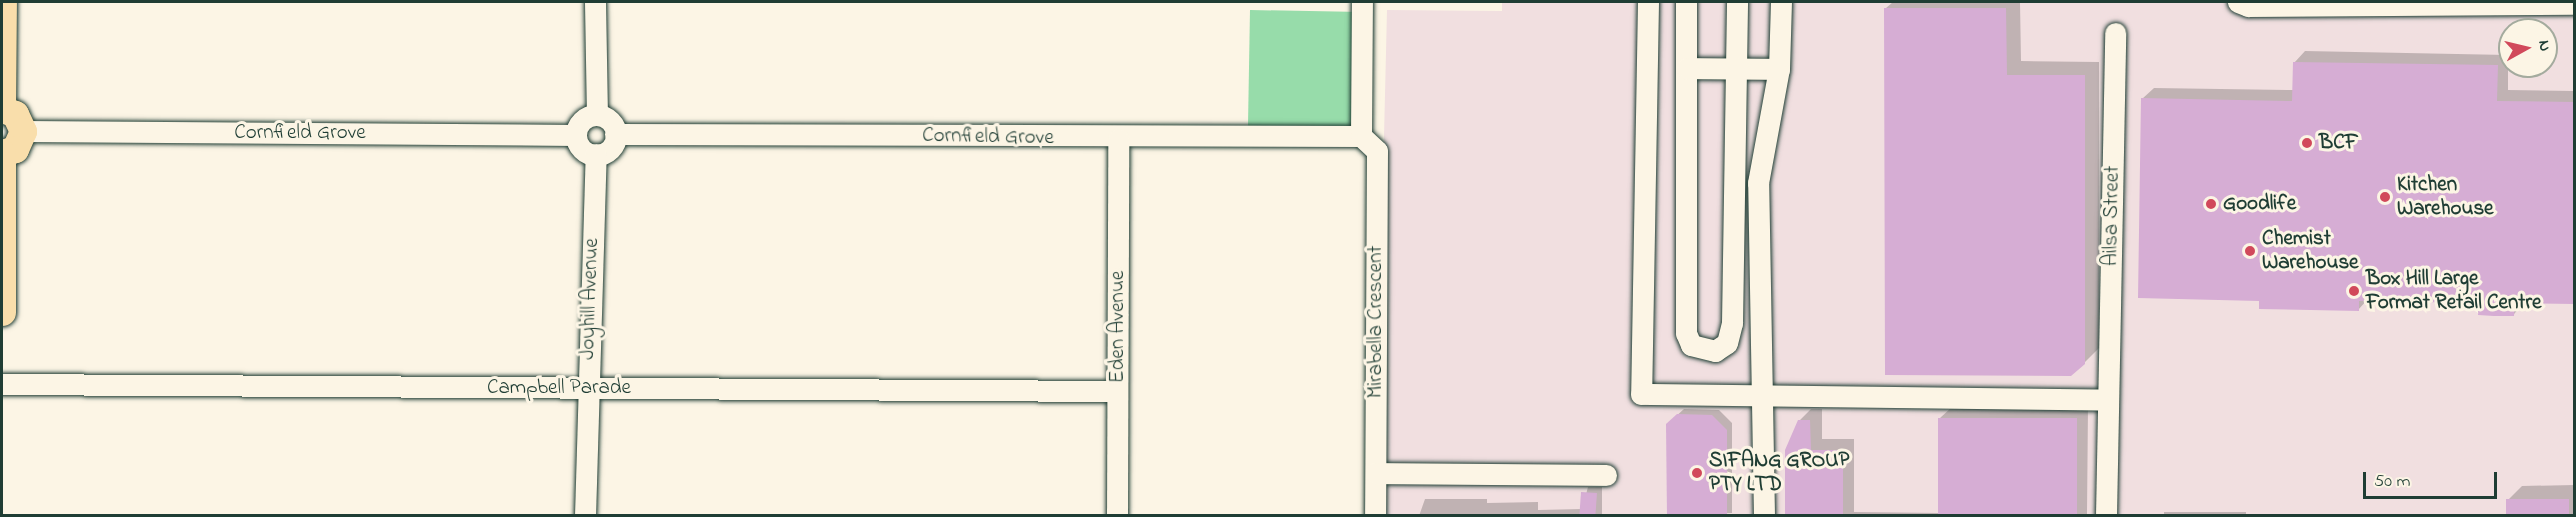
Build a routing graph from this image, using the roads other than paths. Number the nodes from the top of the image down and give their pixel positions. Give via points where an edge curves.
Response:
1 (3, 2) edge
2 (595, 2) edge
3 (1362, 2) edge
4 (1648, 2) edge
5 (1686, 2) edge
6 (1737, 2) edge
7 (1781, 2) edge
8 (2238, 2) edge
9 (2574, 4) edge
10 (2115, 33) dead end
11 (1687, 68) junction
12 (1736, 68) junction
13 (1779, 69) junction
14 (2, 109) edge
15 (597, 115) junction
16 (23, 131) junction
17 (615, 134) junction
18 (576, 135) junction
19 (1361, 136) junction
20 (1118, 139) junction
21 (2, 153) edge
22 (596, 154) junction
23 (2, 312) edge
24 (2, 384) edge
25 (586, 388) junction
26 (1118, 391) junction
27 (1765, 396) junction
28 (2108, 400) junction
29 (1376, 473) junction
30 (1606, 474) dead end
31 (585, 516) edge
32 (1117, 516) edge
33 (1375, 516) edge
34 (1764, 516) edge
35 (2106, 516) edge

1 - 14 main road
2 - 15 street
3 - 19 street
4 - 27 street via 1641,394
5 - 11 street
6 - 12 street
7 - 13 street
8 - 9 street via 2248,6
10 - 28 street, Ailsa Street
11 - 12 street
11 - 12 street via 1686,333 1691,345 1716,351 1727,343 1732,323
12 - 13 street
13 - 27 street via 1758,183
14 - 16 main road via 15,114
15 - 17 street via 613,125
15 - 18 street via 582,120
16 - 18 street, Cornfield Grove
16 - 21 main road via 20,144
17 - 20 street, Cornfield Grove
17 - 22 street via 610,148
18 - 22 street via 580,147
19 - 20 street, Cornfield Grove
19 - 29 street, Mirabella Crescent via 1377,151
20 - 26 street, Eden Avenue
21 - 23 main road
22 - 25 street, Joyhill Avenue
24 - 25 street, Campbell Parade
25 - 26 street, Campbell Parade
25 - 31 street, Joyhill Avenue
26 - 32 street, Eden Avenue
27 - 28 street
27 - 34 street
28 - 35 street, Ailsa Street
29 - 30 street
29 - 33 street, Mirabella Crescent

